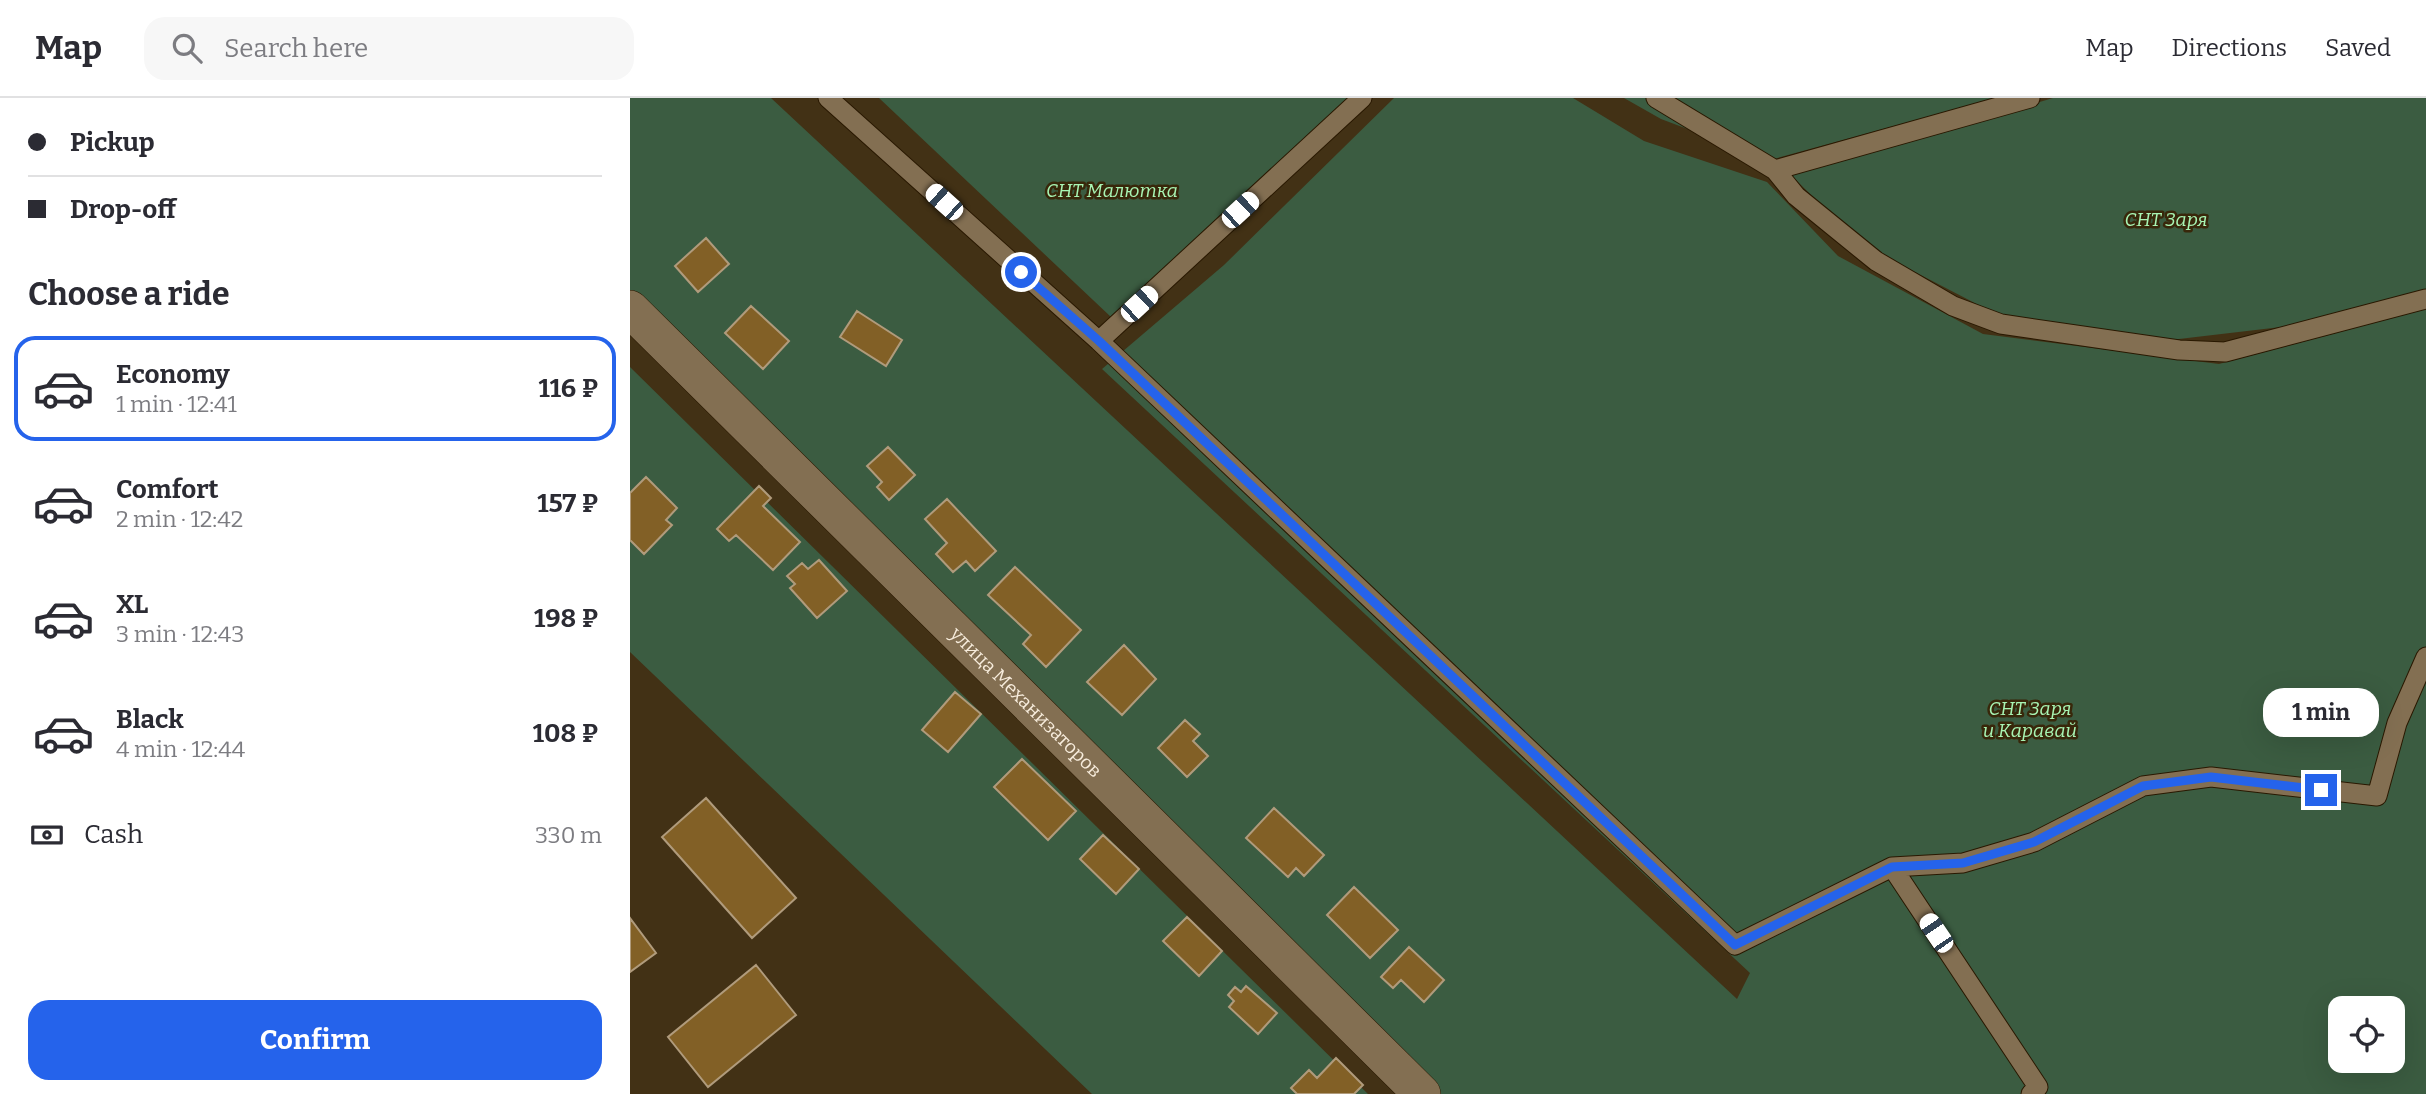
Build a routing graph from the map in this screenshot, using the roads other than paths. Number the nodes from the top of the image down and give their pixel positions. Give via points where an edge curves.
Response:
1 (828, 98) edge
2 (1362, 98) edge
3 (1656, 98) edge
4 (2030, 98) edge
5 (1775, 170) junction
6 (2426, 299) edge
7 (630, 309) edge
8 (1099, 341) junction
9 (2426, 657) edge
10 (1892, 867) junction
11 (1422, 1094) edge
12 (2031, 1094) edge

1 - 8 lane
2 - 8 lane
3 - 5 lane
4 - 5 lane
5 - 6 lane via 1796,196 1875,261 1953,306 2001,324 2179,350 2225,352
7 - 11 street, улица Механизаторов
8 - 10 lane via 1735,945
9 - 10 lane via 2396,723 2377,796 2211,777 2143,786 2034,842 1963,863
10 - 12 lane via 2038,1087

